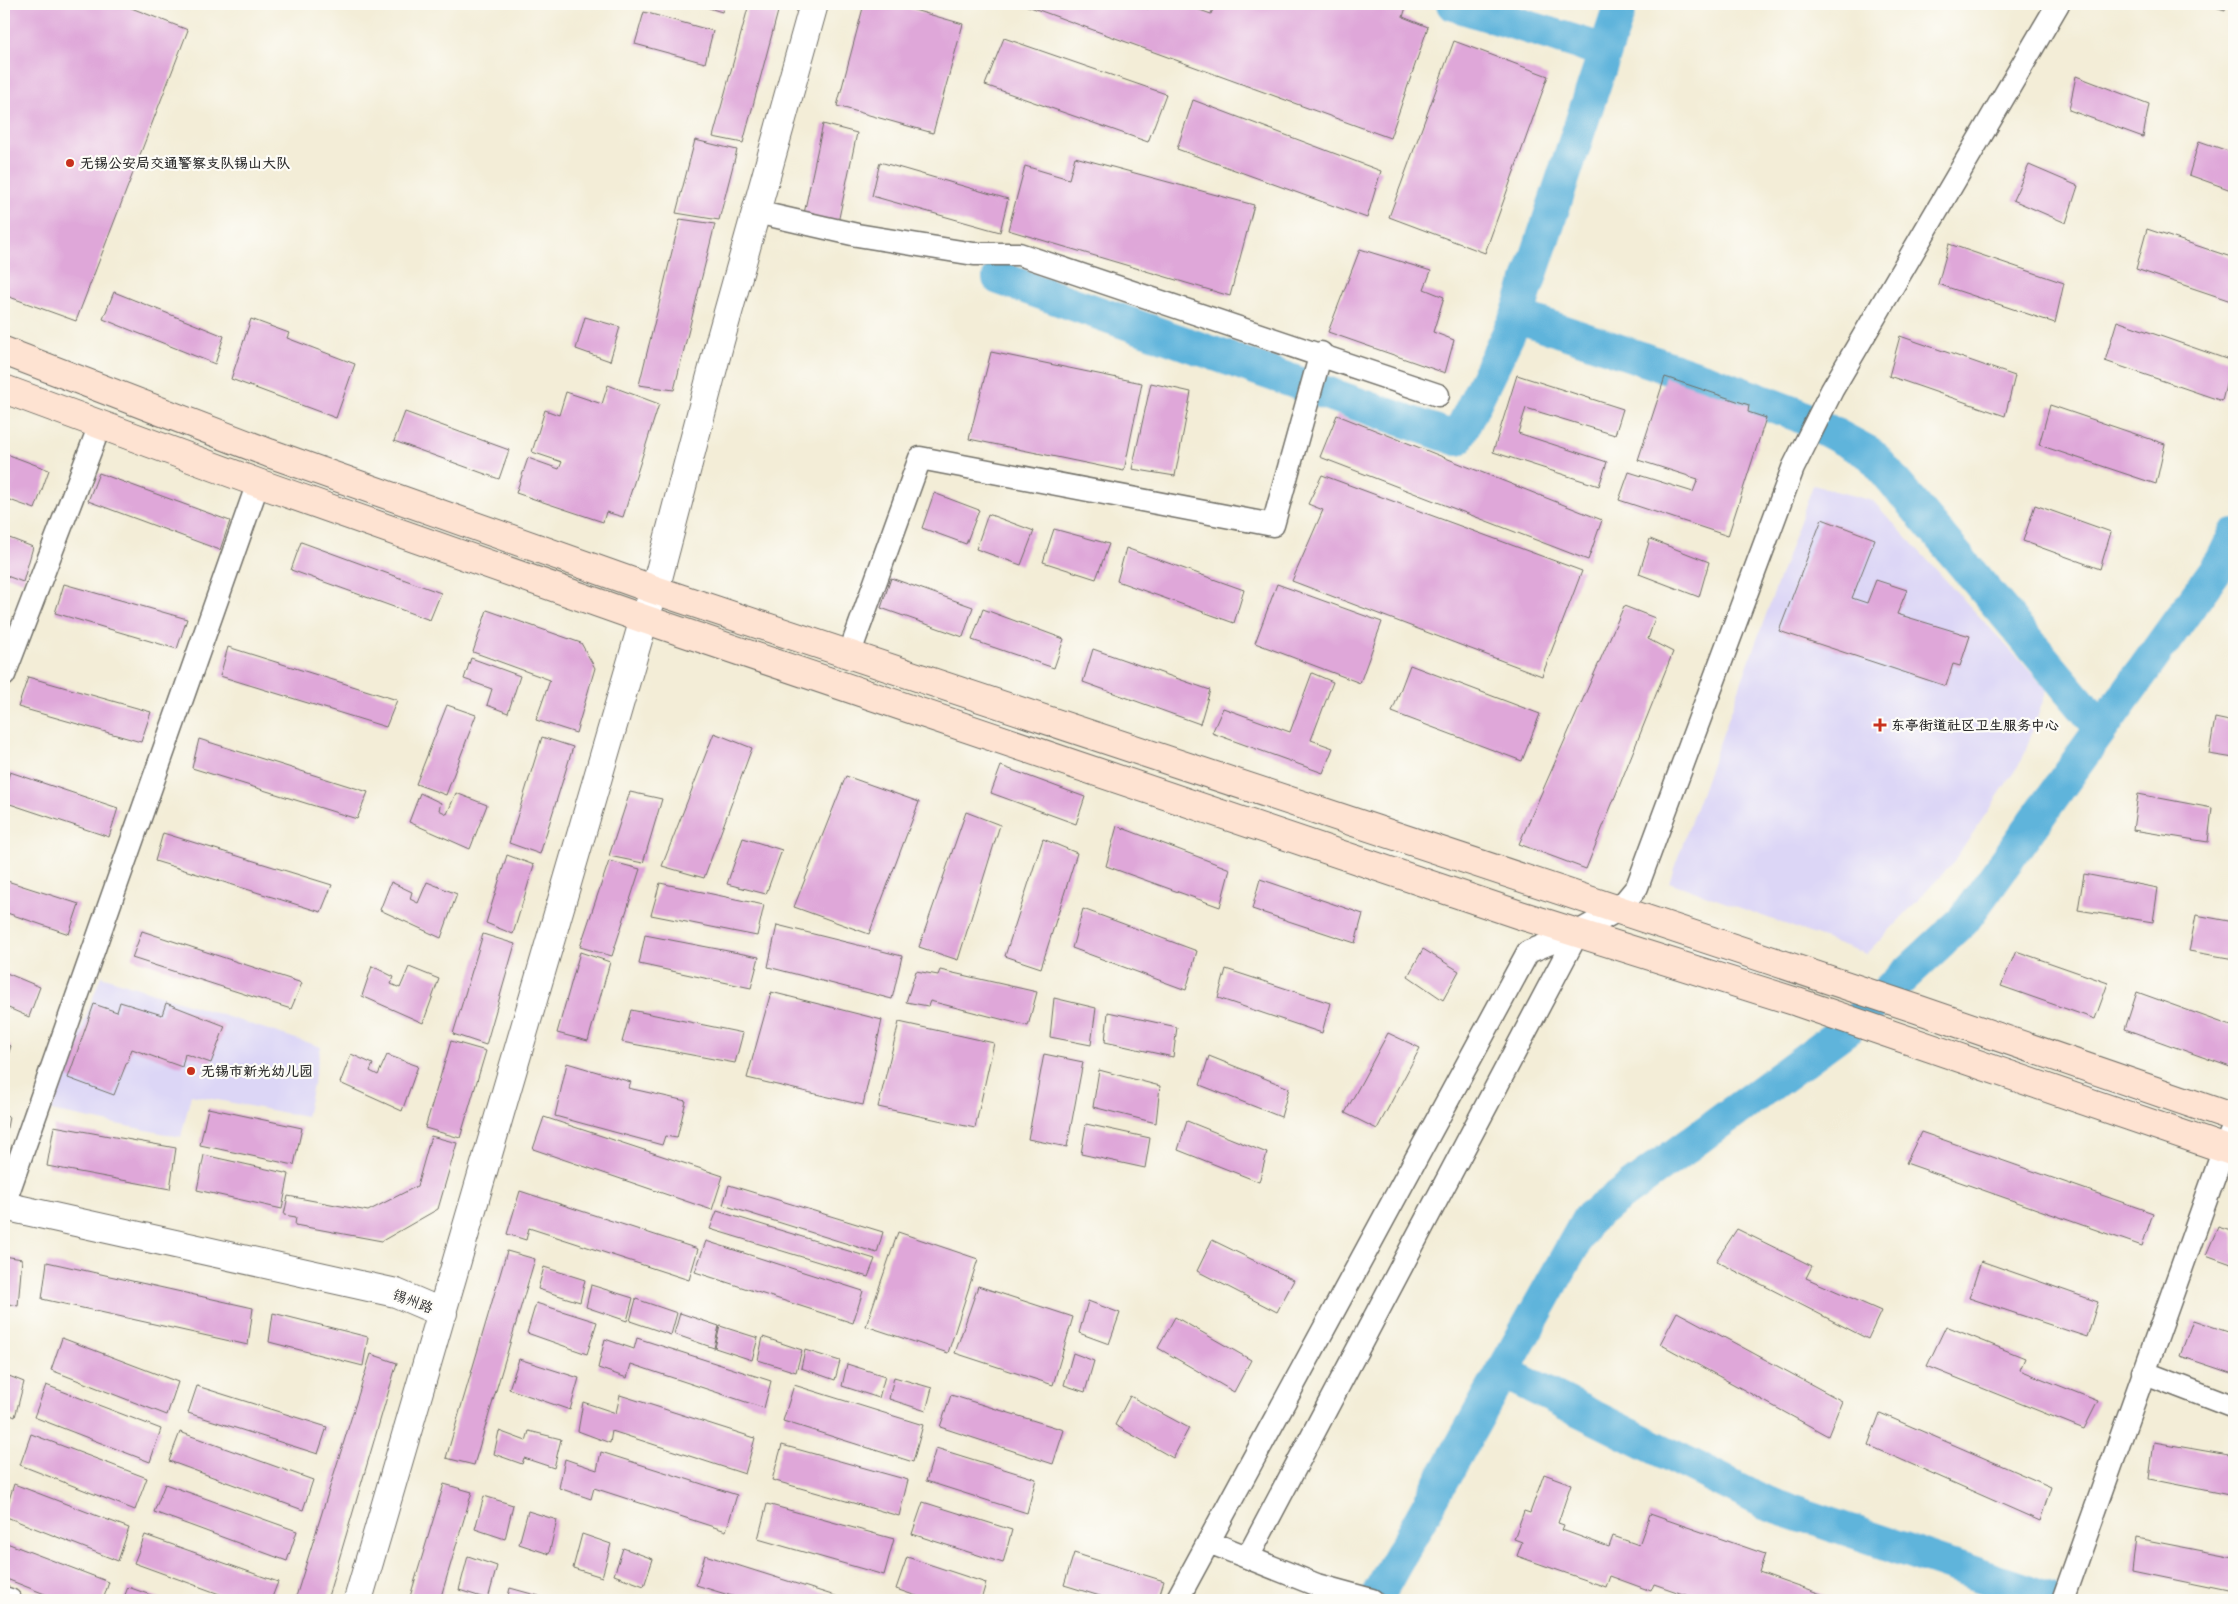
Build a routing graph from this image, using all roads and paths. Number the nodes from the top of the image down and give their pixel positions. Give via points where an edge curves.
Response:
1 (814, 4) edge
2 (2058, 4) edge
3 (756, 212) junction
4 (4, 350) edge
5 (1320, 354) junction
6 (4, 389) edge
7 (1438, 394) dead end
8 (100, 424) junction
9 (258, 483) junction
10 (655, 590) junction
11 (644, 619) junction
12 (849, 655) junction
13 (4, 675) edge
14 (1618, 910) junction
15 (1578, 932) junction
16 (2234, 1118) edge
17 (2231, 1142) edge
18 (4, 1205) edge
19 (4, 1225) edge
20 (442, 1313) junction
21 (2143, 1372) junction
22 (2234, 1407) edge
23 (1209, 1542) junction
24 (1248, 1557) junction
25 (4, 1598) edge
26 (10, 1600) edge
27 (358, 1600) edge
28 (1177, 1600) edge
29 (1372, 1600) edge
30 (2063, 1600) edge

1 - 3 street
2 - 14 street via 1832,390 1793,468 1637,887
3 - 5 street via 857,236 974,254 1020,254
3 - 10 street
4 - 10 main road via 269,453
5 - 7 street
5 - 12 street via 1273,525 920,458
6 - 8 main road
8 - 9 main road
8 - 13 street
9 - 11 main road
9 - 18 street
10 - 11 street
10 - 12 main road
11 - 15 main road via 1510,912
11 - 20 street
12 - 14 main road
14 - 15 street
14 - 16 main road
15 - 17 main road
15 - 23 street via 1528,952
15 - 24 street
17 - 21 street
18 - 20 street, 锡州路 via 396,1293
19 - 20 street, 锡州路 via 392,1310
20 - 27 street
21 - 22 street
21 - 30 street
23 - 24 street
23 - 28 street
24 - 29 street via 1317,1585
25 - 26 street

